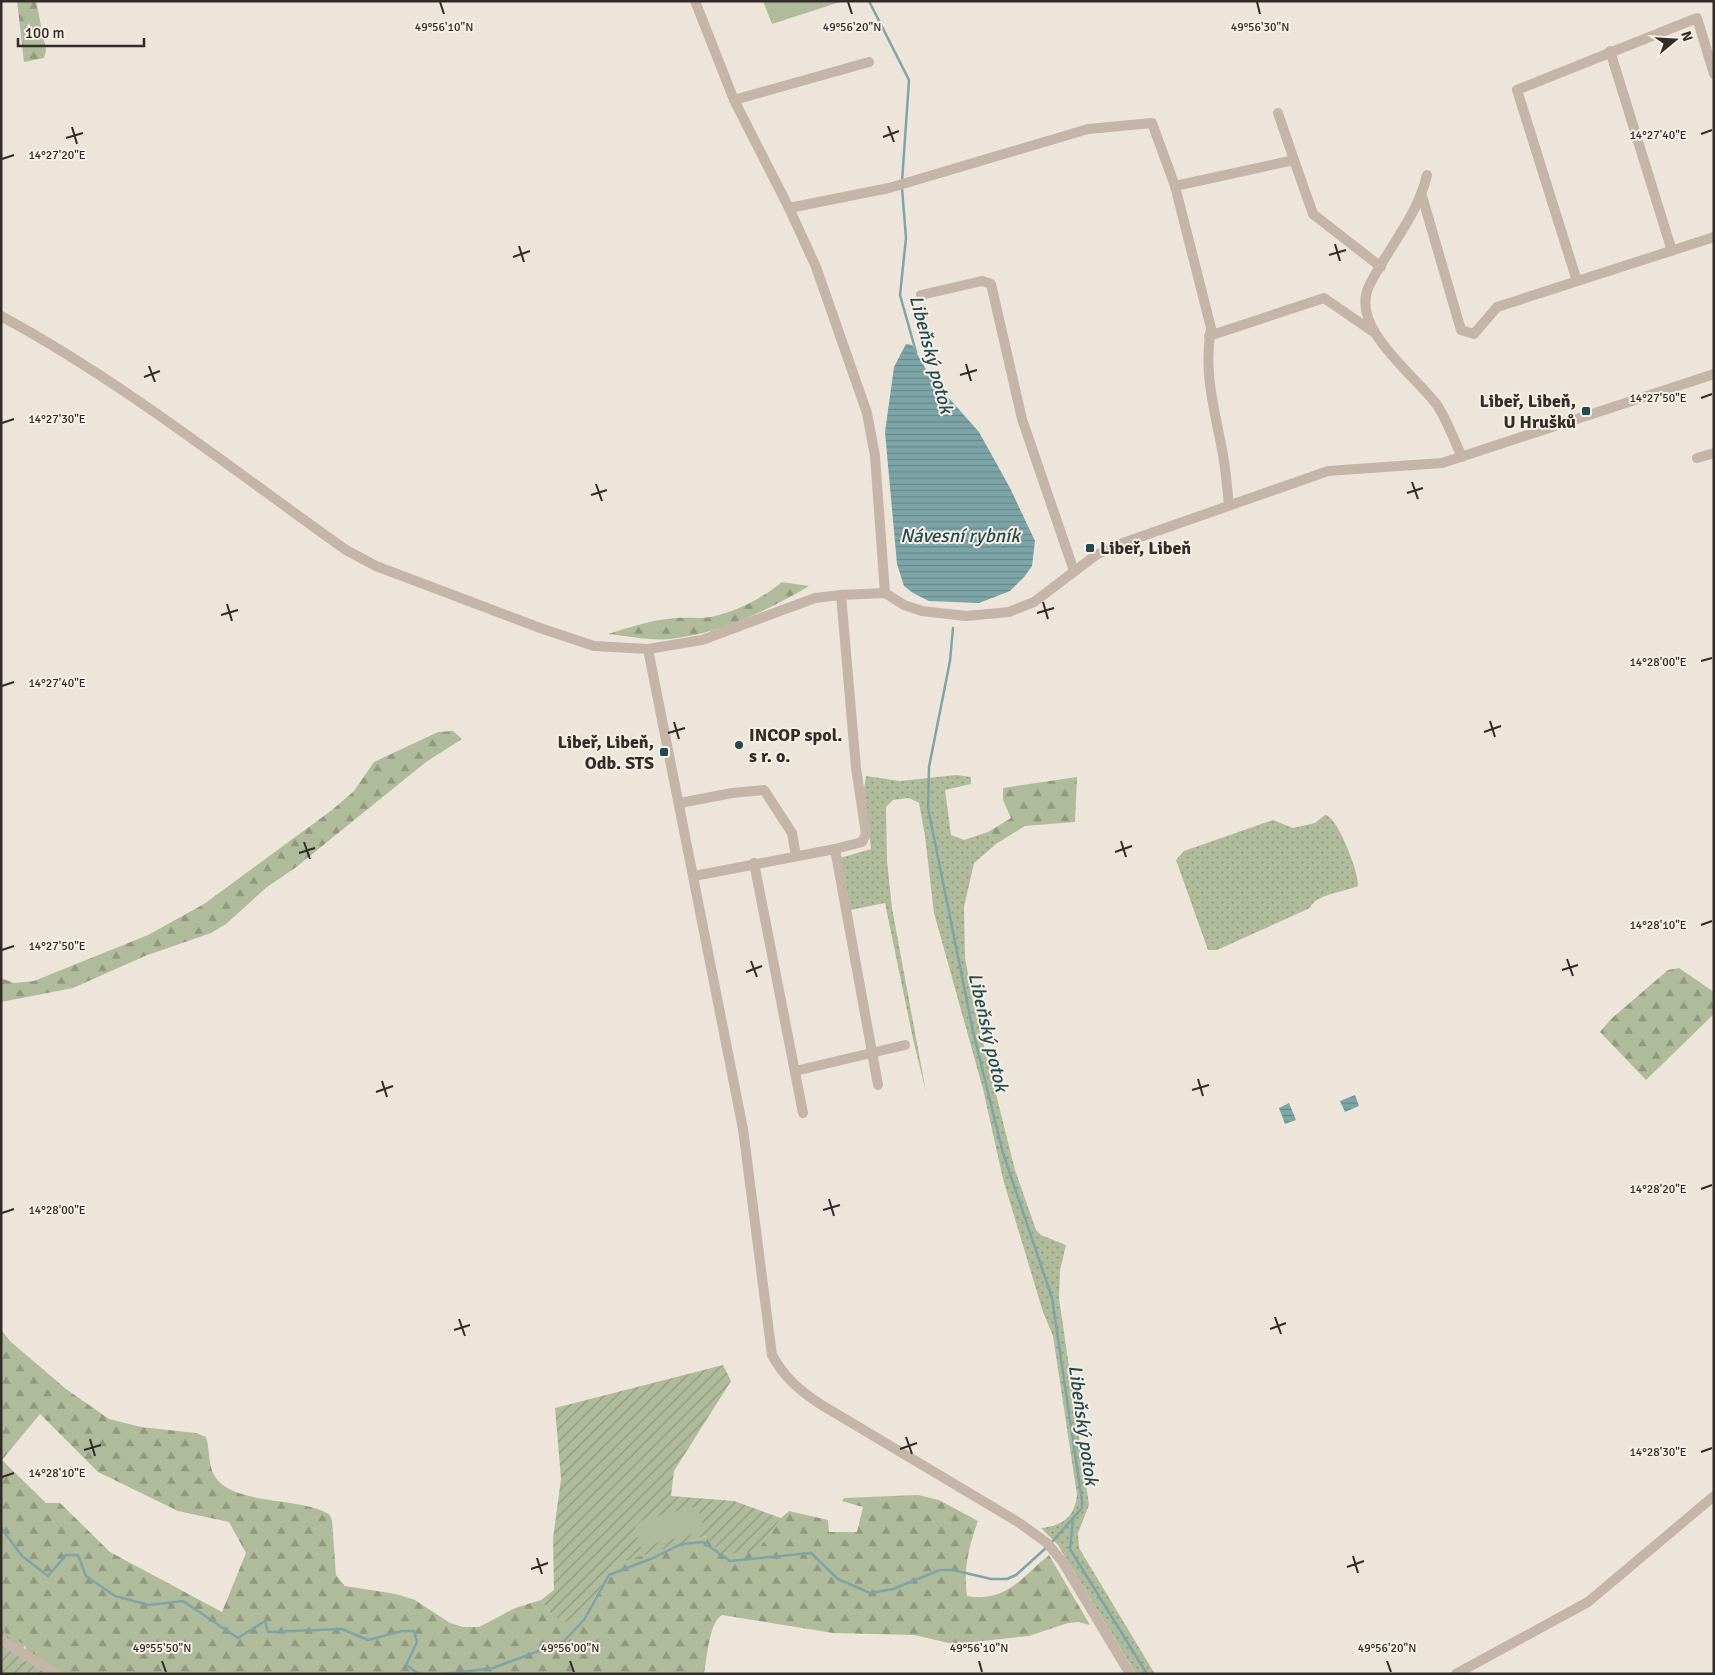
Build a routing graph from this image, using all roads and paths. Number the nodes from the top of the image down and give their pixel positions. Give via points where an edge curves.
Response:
1 (695, 1) edge
2 (1610, 51) junction
3 (869, 62) dead end
4 (1714, 74) edge
5 (734, 100) junction
6 (1278, 113) dead end
7 (1294, 160) junction
8 (1427, 175) dead end
9 (1175, 186) junction
10 (1422, 196) junction
11 (789, 208) junction
12 (1714, 237) edge
13 (1672, 252) junction
14 (1381, 267) junction
15 (1577, 281) junction
16 (921, 295) dead end
17 (1, 316) edge
18 (1375, 333) junction
19 (1209, 336) junction
20 (1714, 374) edge
21 (1714, 453) edge
22 (1462, 457) junction
23 (1697, 458) dead end
24 (1229, 505) junction
25 (1074, 571) junction
26 (885, 594) junction
27 (841, 595) junction
28 (648, 649) junction
29 (680, 803) junction
30 (836, 849) junction
31 (796, 856) junction
32 (754, 863) junction
33 (694, 876) junction
34 (905, 1045) dead end
35 (872, 1052) junction
36 (795, 1071) junction
37 (878, 1085) dead end
38 (803, 1112) dead end
39 (1714, 1496) edge
40 (1, 1640) edge
41 (56, 1674) edge
42 (1130, 1674) edge
43 (1456, 1674) edge

1 - 5 street
2 - 4 street via 1697,18
2 - 13 street
2 - 15 street via 1517,90
3 - 5 street
5 - 11 street
6 - 7 street
7 - 9 street
7 - 14 street via 1313,214
8 - 10 street
9 - 11 street via 1152,123 1088,129 860,195
9 - 19 street via 1211,328
10 - 14 street
10 - 15 street via 1461,330 1474,334 1497,307
11 - 26 street via 816,267 867,413 875,456
12 - 13 street
13 - 15 street
14 - 18 street via 1368,288 1365,306
16 - 25 street via 982,281 992,284 1022,419
17 - 28 street via 126,393 346,550 376,566 594,646
18 - 19 street via 1324,298
18 - 22 street via 1437,406
19 - 24 street via 1208,384
20 - 22 street
21 - 23 street
22 - 24 street via 1424,466 1328,471
24 - 25 street via 1120,544 1096,555
25 - 26 street via 1034,602 1009,612 966,616 922,611
26 - 27 street
27 - 28 street via 814,598 702,640
27 - 30 street via 856,768 866,834 862,842
28 - 29 street
29 - 31 street via 764,790 792,833
29 - 33 street
30 - 31 street
30 - 35 street
31 - 32 street
32 - 33 street
32 - 36 street
33 - 42 street via 743,1129 772,1355 782,1373 806,1394 1018,1522 1049,1546 1062,1561
34 - 35 street
35 - 36 street
35 - 37 street
36 - 38 street
39 - 43 street via 1588,1602
40 - 41 street

